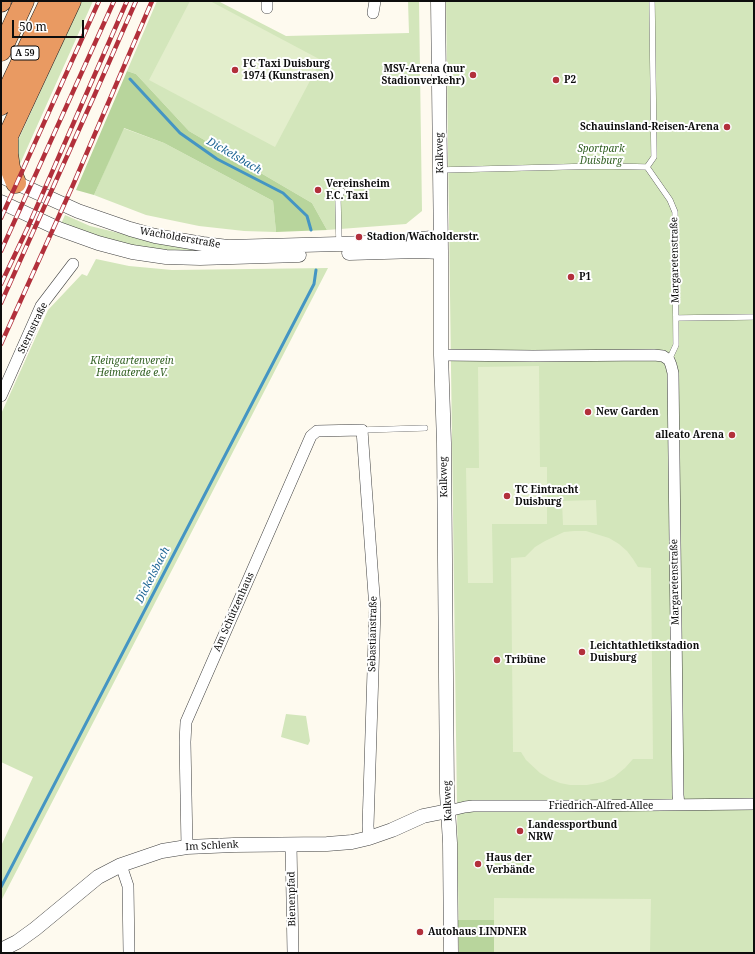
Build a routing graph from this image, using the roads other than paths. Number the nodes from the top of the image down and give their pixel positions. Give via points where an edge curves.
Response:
1 (24, 1) edge
2 (50, 1) edge
3 (71, 1) edge
4 (375, 1) edge
5 (438, 1) edge
6 (652, 1) edge
7 (373, 13) dead end
8 (1, 51) edge
9 (1, 105) edge
10 (5, 140) edge
11 (647, 167) junction
12 (440, 170) junction
13 (9, 180) edge
14 (342, 191) dead end
15 (1, 202) edge
16 (441, 237) junction
17 (339, 244) junction
18 (441, 252) junction
19 (73, 264) dead end
20 (754, 317) edge
21 (676, 318) junction
22 (441, 355) junction
23 (669, 360) junction
24 (1, 396) edge
25 (425, 428) dead end
26 (362, 430) junction
27 (754, 804) edge
28 (679, 805) junction
29 (448, 811) junction
30 (369, 838) junction
31 (291, 844) junction
32 (188, 847) junction
33 (121, 864) junction
34 (1, 950) edge
35 (129, 953) edge
36 (293, 953) edge
37 (451, 953) edge

1 - 8 highway, A 59
2 - 9 highway, A 59
3 - 10 highway
4 - 7 street
5 - 12 street, Kalkweg
6 - 11 lane via 654,157
10 - 13 highway via 10,168
11 - 12 lane
11 - 21 lane, Margaretenstraße via 670,200 675,212
12 - 16 street, Kalkweg
13 - 17 street, Wacholderstraße via 85,214 155,236 228,247
14 - 17 lane via 338,201
15 - 18 street, Wacholderstraße via 59,229 98,243 166,257
16 - 17 street, Wacholderstraße
16 - 18 street, Kalkweg
18 - 22 street, Kalkweg
19 - 24 street, Sternstraße via 41,306
20 - 21 lane
21 - 23 lane, Margaretenstraße via 676,345
22 - 23 street via 654,355
22 - 29 street, Kalkweg
23 - 28 street, Margaretenstraße via 673,373
25 - 26 lane
26 - 30 street, Sebastianstraße via 375,609
26 - 32 street, Am Schützenhaus via 316,431 311,436 186,722
27 - 28 street, Friedrich-Alfred-Allee
28 - 29 street, Friedrich-Alfred-Allee via 473,806
29 - 30 street, Im Schlenk via 422,816
29 - 37 street, Kalkweg
30 - 31 street, Im Schlenk via 327,844
31 - 32 street, Im Schlenk
31 - 36 street, Bienenpfad
32 - 33 street, Im Schlenk via 162,851
33 - 34 street, Im Schlenk via 98,877 35,929
33 - 35 street via 128,886

